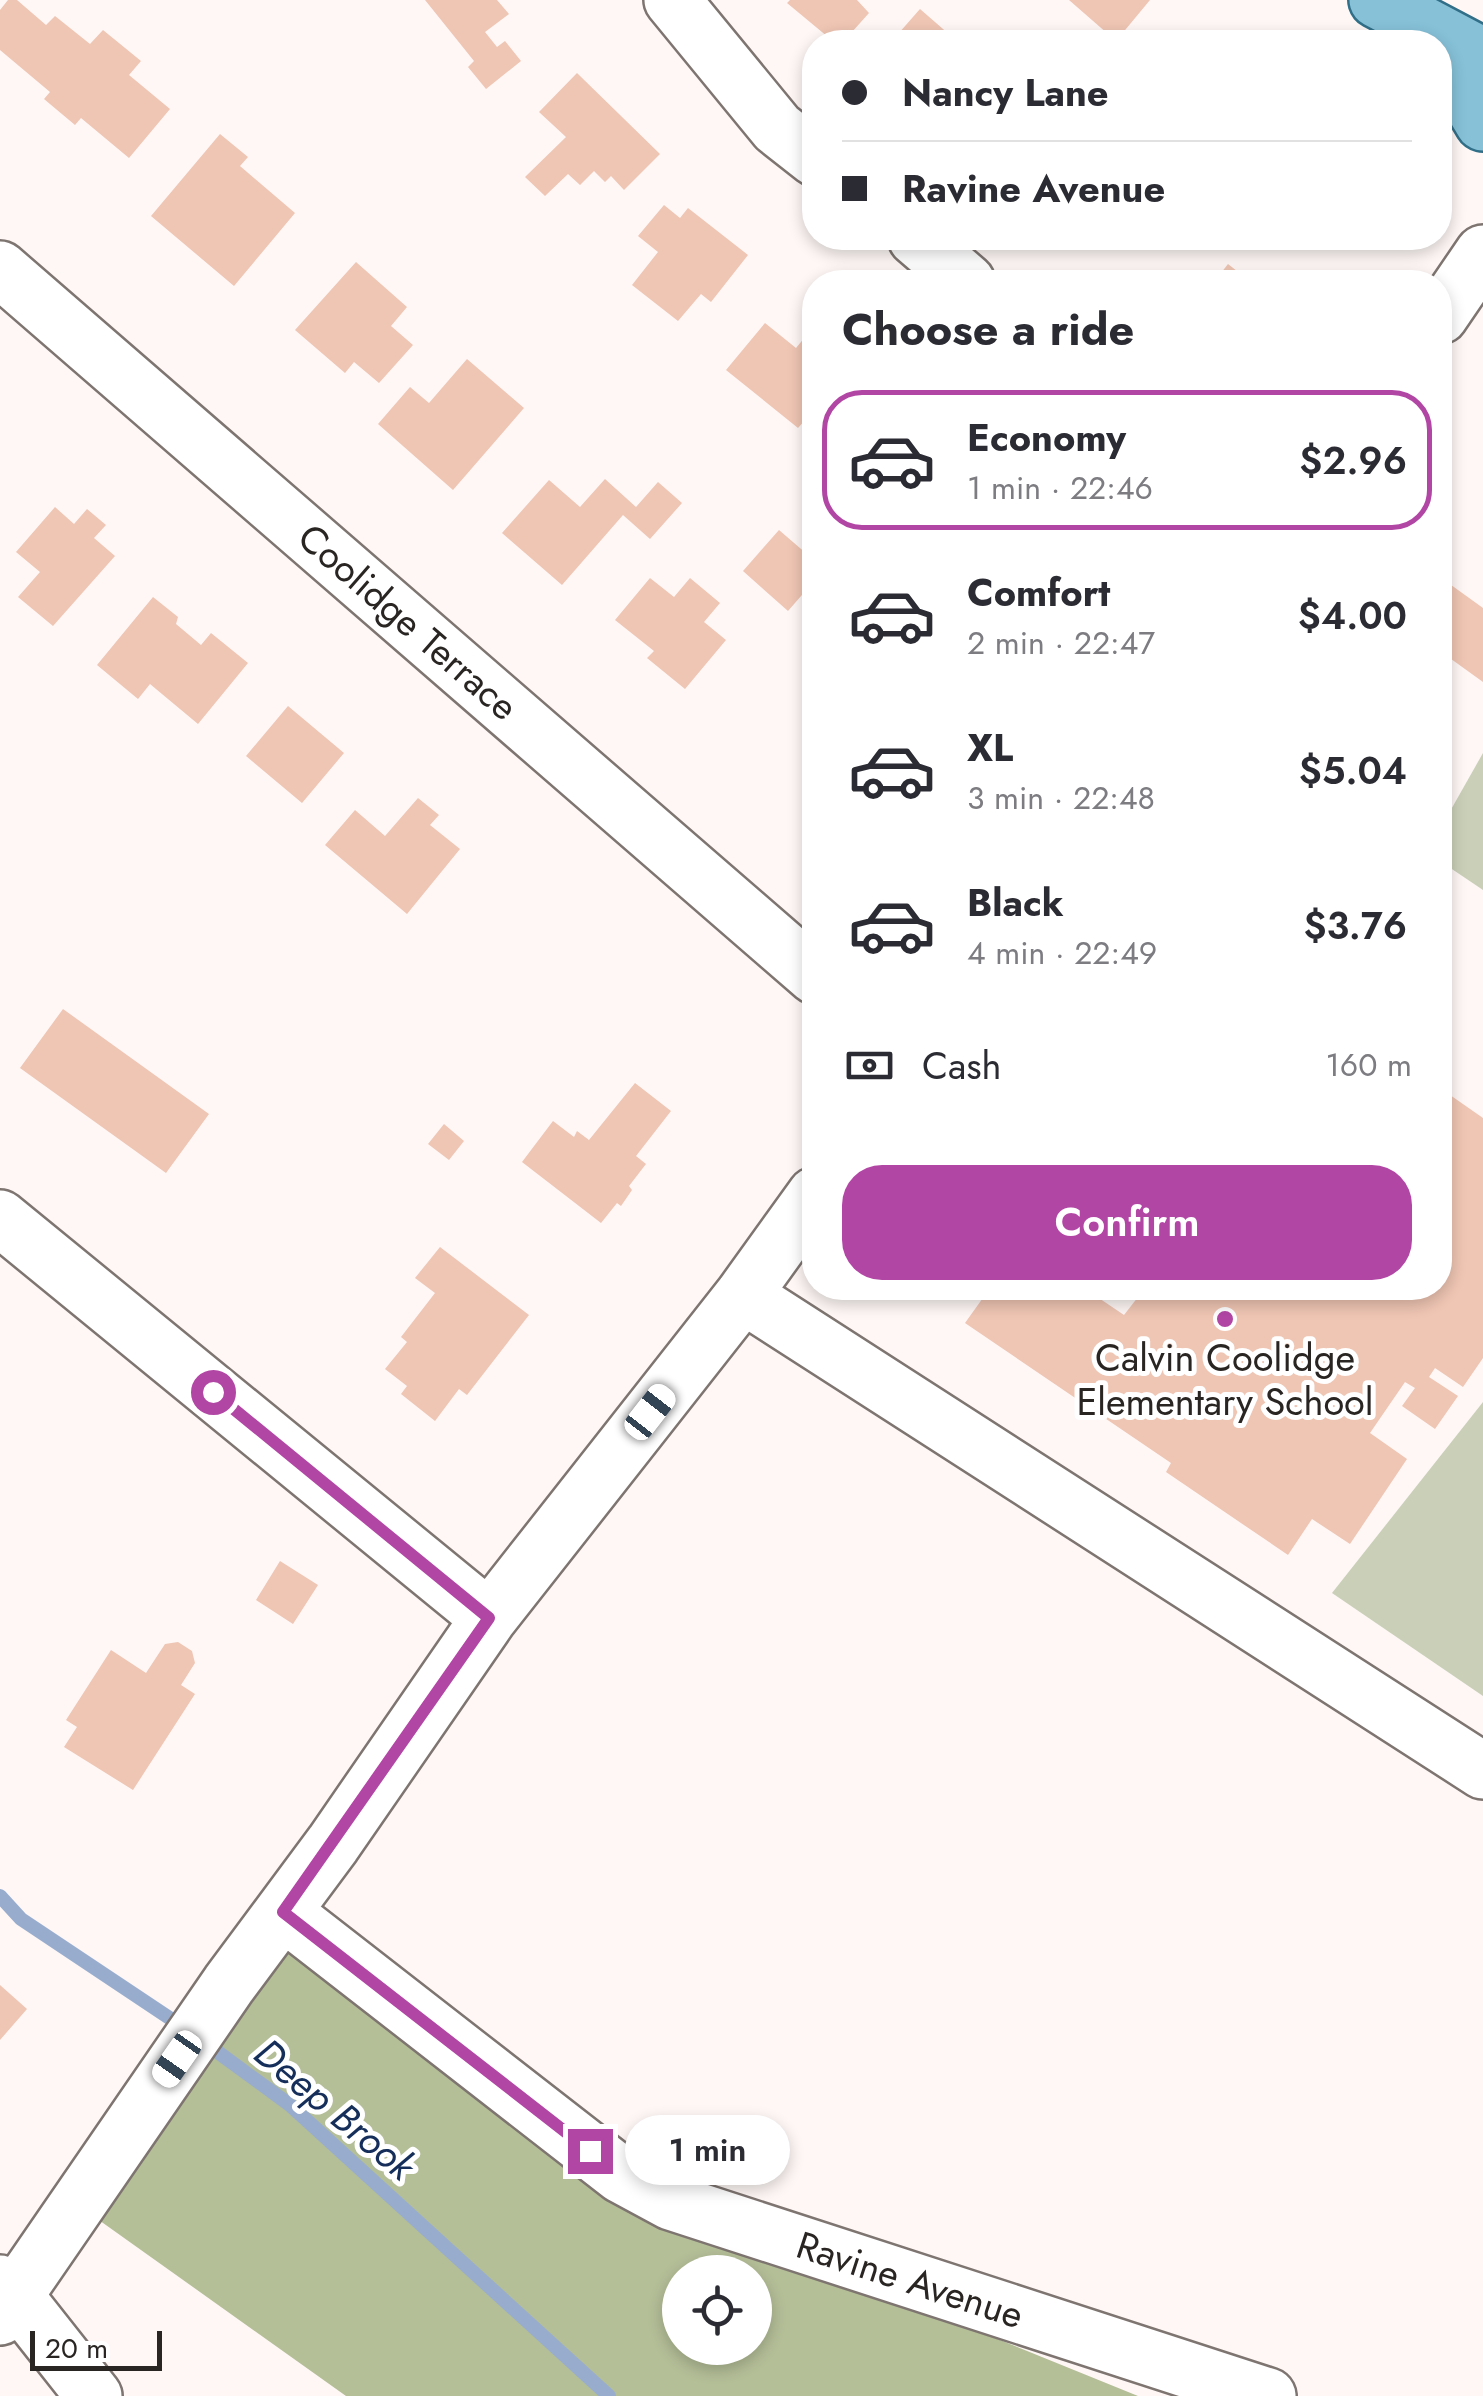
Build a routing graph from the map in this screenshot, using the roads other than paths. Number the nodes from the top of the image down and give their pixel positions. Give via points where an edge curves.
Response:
1 (672, 0) edge
2 (1374, 0) edge
3 (1400, 30) edge
4 (1432, 30) edge
5 (1452, 40) edge
6 (1483, 56) edge
7 (1452, 85) edge
8 (1483, 123) edge
9 (802, 148) edge
10 (930, 250) edge
11 (1483, 253) edge
12 (0, 269) edge
13 (953, 270) edge
14 (1452, 298) edge
15 (802, 965) edge
16 (802, 1213) edge
17 (0, 1218) edge
18 (742, 1294) junction
19 (489, 1618) junction
20 (1483, 1770) edge
21 (283, 1912) junction
22 (5, 2298) edge
23 (94, 2396) edge
24 (1268, 2396) edge

1 - 9 street via 777,128
2 - 3 main road
2 - 4 main road
5 - 6 main road
7 - 8 main road
10 - 13 street
11 - 14 street
12 - 15 street, Coolidge Terrace
16 - 18 street
17 - 19 street
18 - 19 street
18 - 20 street
19 - 21 street
21 - 22 street
21 - 24 street, Ravine Avenue via 620,2175 672,2202
22 - 23 street

